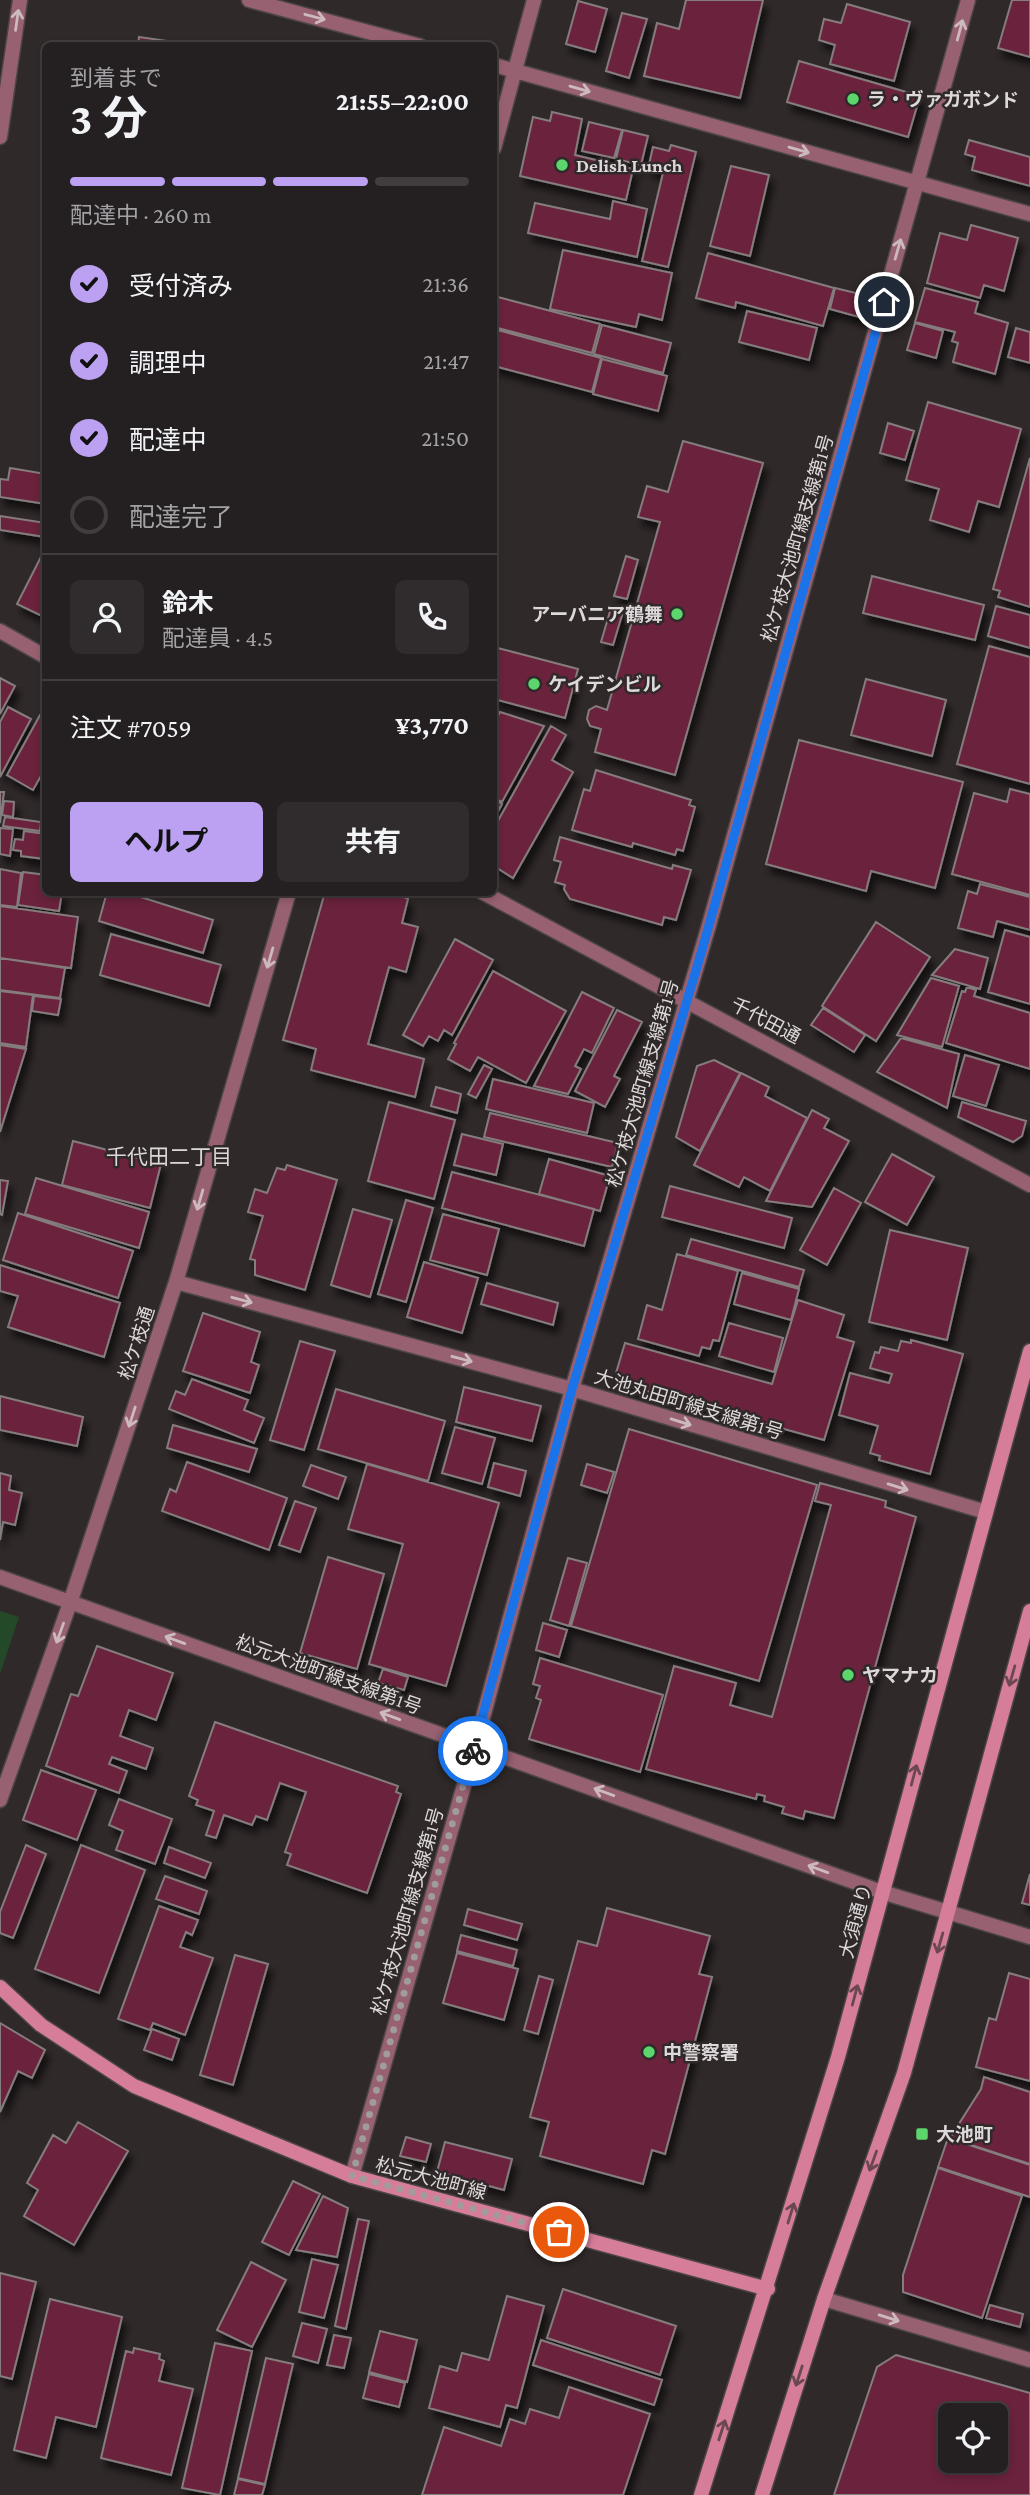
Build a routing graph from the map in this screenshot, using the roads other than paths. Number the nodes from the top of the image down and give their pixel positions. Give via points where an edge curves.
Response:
1 (20, 0) edge
2 (249, 0) edge
3 (534, 0) edge
4 (968, 0) edge
5 (406, 42) edge
6 (497, 66) edge
7 (514, 70) junction
8 (0, 136) edge
9 (497, 136) edge
10 (917, 183) junction
11 (1030, 214) edge
12 (0, 632) edge
13 (42, 655) edge
14 (288, 896) edge
15 (490, 896) edge
16 (687, 1000) junction
17 (1030, 1185) edge
18 (176, 1282) junction
19 (1030, 1351) edge
20 (572, 1389) junction
21 (986, 1512) junction
22 (0, 1577) edge
23 (71, 1603) junction
24 (1030, 1611) edge
25 (475, 1747) junction
26 (0, 1800) edge
27 (882, 1892) junction
28 (948, 1913) junction
29 (1030, 1937) edge
30 (0, 1987) edge
31 (352, 2176) junction
32 (768, 2288) junction
33 (824, 2299) junction
34 (1030, 2360) edge
35 (701, 2495) edge
36 (762, 2495) edge

8 -> 1 street
2 -> 5 street
3 - 7 street
10 -> 4 street, 松ケ枝大池町線支線第1号
6 - 7 street
7 - 9 street
7 -> 10 street
10 - 11 street
16 -> 10 street, 松ケ枝大池町線支線第1号
12 - 13 street
14 -> 18 street, 松ケ枝通
15 - 16 street, 千代田通
16 - 17 street, 千代田通
16 - 20 street, 松ケ枝大池町線支線第1号
18 -> 20 street, 大池丸田町線支線第1号
18 -> 23 street, 松ケ枝通
19 - 21 street, 大須通り
20 -> 21 street, 大池丸田町線支線第1号
20 - 25 street, 松ケ枝大池町線支線第1号
27 -> 21 street, 大須通り
22 - 23 street, 松元大池町線支線第1号
25 -> 23 street, 松元大池町線支線第1号
23 -> 26 street, 松ケ枝通
24 -> 28 street
27 -> 25 street, 松元大池町線支線第1号
25 - 31 street, 松ケ枝大池町線支線第1号
27 - 28 street, 松元大池町線支線第1号
32 -> 27 street, 大須通り
28 - 29 street, 松元大池町線支線第1号
28 -> 33 street via 904,2073
30 - 31 street, 松元大池町線 via 41,2025 134,2086
31 - 32 street, 松元大池町線
35 -> 32 street, 大須通り
33 -> 34 street
33 -> 36 street

